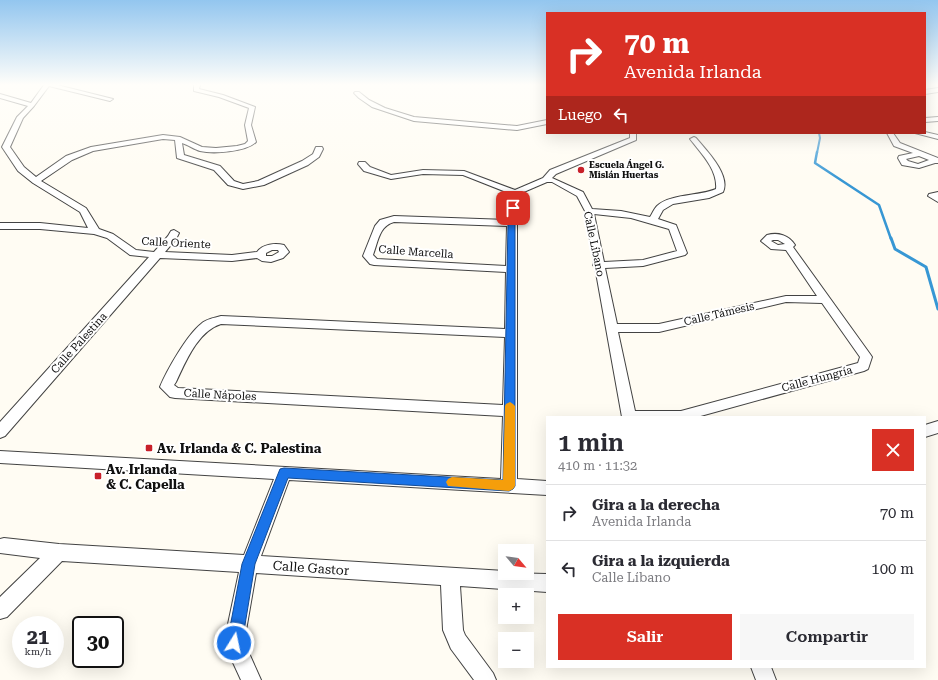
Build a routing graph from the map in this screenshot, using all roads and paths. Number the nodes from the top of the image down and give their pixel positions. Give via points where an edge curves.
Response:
1 (20, 117) edge
2 (250, 117) edge
3 (404, 117) edge
4 (938, 119) edge
5 (926, 120) edge
6 (546, 122) edge
7 (633, 134) edge
8 (891, 134) edge
9 (923, 134) edge
10 (938, 137) edge
11 (178, 138) junction
12 (694, 139) dead end
13 (319, 149) dead end
14 (919, 154) junction
15 (937, 161) edge
16 (362, 164) dead end
17 (546, 180) junction
18 (36, 181) junction
19 (515, 193) junction
20 (938, 195) edge
21 (938, 199) edge
22 (588, 211) junction
23 (653, 220) junction
24 (512, 223) junction
25 (0, 226) edge
26 (95, 231) junction
27 (174, 233) dead end
28 (788, 247) dead end
29 (157, 255) junction
30 (261, 255) dead end
31 (598, 265) junction
32 (511, 269) junction
33 (827, 300) junction
34 (612, 328) junction
35 (511, 333) junction
36 (510, 410) junction
37 (629, 416) edge
38 (681, 416) edge
39 (938, 427) edge
40 (926, 431) edge
41 (0, 432) edge
42 (0, 457) edge
43 (284, 473) junction
44 (509, 486) junction
45 (546, 488) edge
46 (4, 546) dead end
47 (59, 552) junction
48 (249, 564) junction
49 (450, 577) junction
50 (546, 583) edge
51 (0, 610) edge
52 (761, 668) edge
53 (251, 680) edge
54 (486, 680) edge
55 (766, 680) edge

1 - 18 street via 6,147 21,169
2 - 11 street via 248,125 252,142 247,146 201,149
3 - 6 street via 517,128
4 - 5 street
7 - 17 street via 634,139 553,172
8 - 14 street via 897,144
9 - 10 street
11 - 13 street via 180,156 217,168 232,183 243,187 261,183 306,163
11 - 18 street via 163,137 91,149 69,158
12 - 23 street via 712,162 721,181 720,190 708,195 670,202 660,208
14 - 15 street
14 - 15 street via 902,158 905,163 919,166
16 - 19 street via 366,169 391,177 423,172 464,173
17 - 19 street
17 - 22 street, Calle Líbano via 553,180 580,194
18 - 26 street via 83,210
19 - 24 street
20 - 21 street via 932,196
22 - 23 street via 613,212
22 - 31 street, Calle Líbano
23 - 31 street via 673,227 682,253 643,263
24 - 32 street
24 - 32 street, Calle Marcella via 394,219 383,222 378,228 368,256 374,262
25 - 26 street, Calle Oriente via 40,226
26 - 29 street, Calle Oriente via 110,236 133,253
27 - 29 street, Calle Palestina
28 - 33 street, Calle Hungría
29 - 30 street, Calle Oriente via 232,258
29 - 41 street, Calle Palestina
31 - 34 street, Calle Líbano
32 - 35 street
33 - 34 street, Calle Támesis via 786,299 659,328
33 - 38 street, Calle Hungría via 866,357 864,366
34 - 37 street, Calle Líbano
35 - 36 street
35 - 36 street, Calle Nápoles via 221,320 203,328 170,378 167,388 175,393
36 - 44 street
39 - 40 street
42 - 43 street
43 - 44 street
43 - 48 street
44 - 45 street
46 - 47 street, Calle Gastor
47 - 48 street, Calle Gastor
47 - 51 street
48 - 49 street, Calle Gastor
48 - 53 street via 234,643
49 - 50 street, Calle Gastor
49 - 54 street via 453,630 458,642
52 - 55 street

